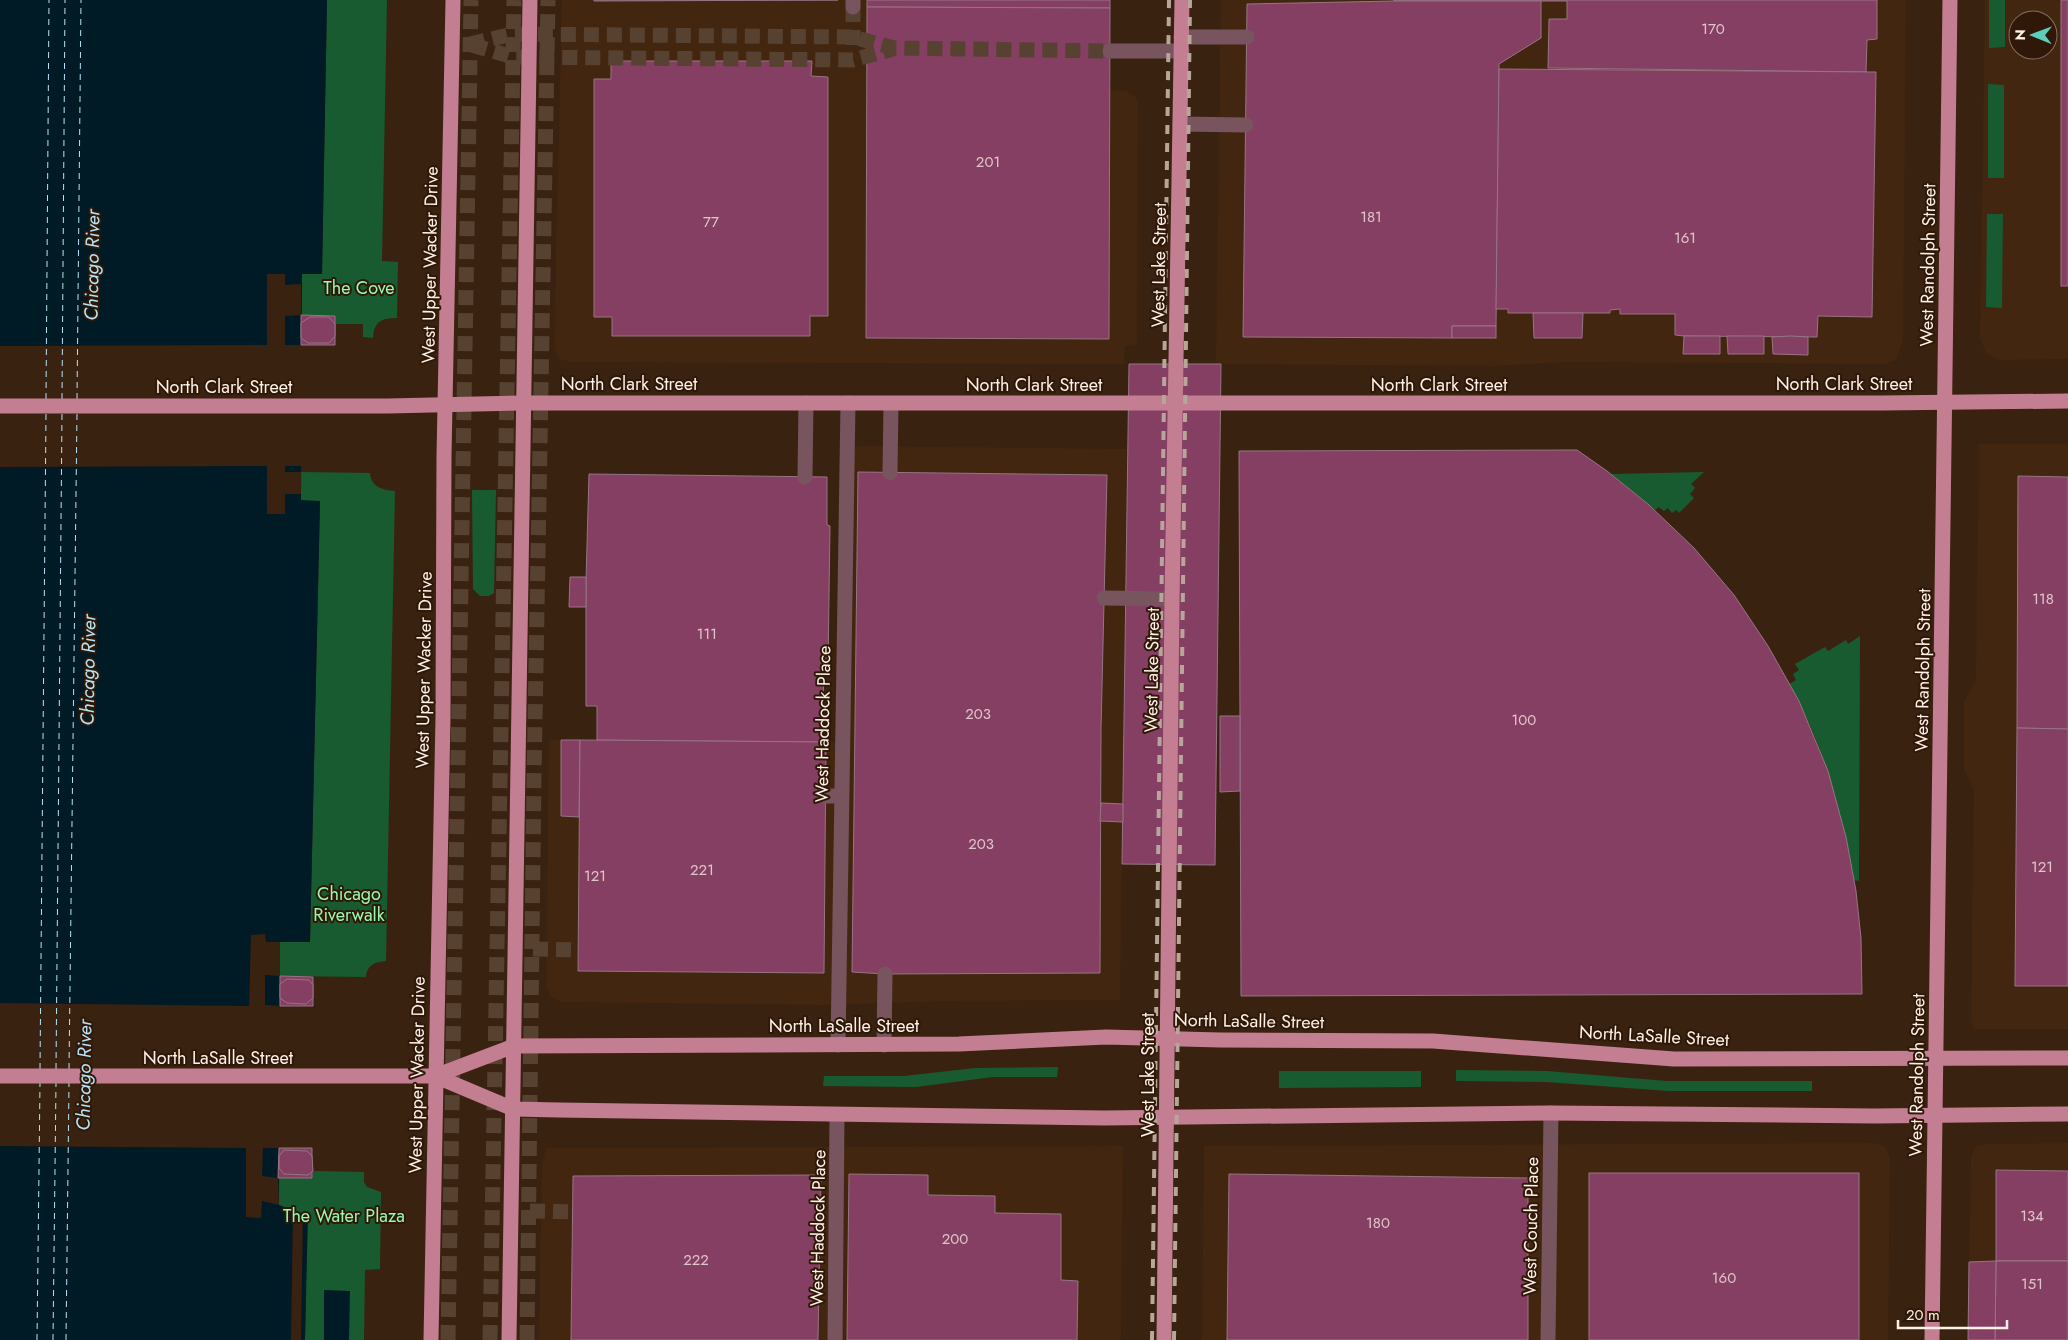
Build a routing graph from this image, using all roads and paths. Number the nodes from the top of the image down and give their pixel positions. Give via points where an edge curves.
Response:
1 (453, 0) edge
2 (530, 0) edge
3 (1182, 0) edge
4 (1950, 0) edge
5 (1247, 37) dead end
6 (1182, 44) junction
7 (1110, 51) tunnel mouth
8 (1180, 124) junction
9 (1246, 125) dead end
10 (2068, 401) edge
11 (1945, 402) junction
12 (524, 403) junction
13 (806, 403) junction
14 (848, 403) junction
15 (446, 404) junction
16 (891, 404) junction
17 (1175, 404) junction
18 (0, 406) edge
19 (890, 473) dead end
20 (805, 477) dead end
21 (1104, 598) dead end
22 (1172, 599) junction
23 (826, 796) dead end
24 (841, 796) junction
25 (885, 974) dead end
26 (1167, 1038) junction
27 (838, 1044) junction
28 (884, 1045) junction
29 (514, 1046) junction
30 (2068, 1058) edge
31 (1936, 1059) junction
32 (0, 1076) edge
33 (436, 1076) junction
34 (512, 1109) junction
35 (1551, 1113) junction
36 (2068, 1114) edge
37 (1935, 1115) junction
38 (838, 1116) junction
39 (1166, 1118) junction
40 (431, 1340) edge
41 (508, 1340) edge
42 (835, 1340) edge
43 (1164, 1340) edge
44 (1548, 1340) edge
45 (1932, 1340) edge

1 - 15 main road, West Upper Wacker Drive
2 - 12 main road
3 - 6 main road, West Lake Street
4 - 11 main road, West Randolph Street
5 - 6 street
6 - 7 street
6 - 8 main road, West Lake Street
8 - 9 street
8 - 17 main road, West Lake Street
10 - 11 main road, North Clark Street
11 - 17 main road, North Clark Street
11 - 31 main road, West Randolph Street
12 - 13 main road, North Clark Street
12 - 15 main road, North Clark Street
12 - 29 main road
13 - 14 main road, North Clark Street
13 - 20 street
14 - 16 main road, North Clark Street
14 - 24 street, West Haddock Place
15 - 18 main road, North Clark Street
15 - 33 main road, West Upper Wacker Drive
16 - 17 main road, North Clark Street
16 - 19 street
17 - 22 main road, West Lake Street
21 - 22 street
22 - 26 main road, West Lake Street
23 - 24 street
24 - 27 street, West Haddock Place
25 - 28 street
26 - 28 main road, North LaSalle Street via 1106,1036
26 - 31 main road, North LaSalle Street via 1433,1041 1674,1059
26 - 39 main road, West Lake Street
27 - 28 main road, North LaSalle Street
27 - 29 main road, North LaSalle Street
29 - 33 main road, North LaSalle Street
29 - 34 main road
30 - 31 main road, North LaSalle Street
31 - 37 main road, West Randolph Street
32 - 33 main road, North LaSalle Street
33 - 34 main road, North LaSalle Street
33 - 40 main road, West Upper Wacker Drive
34 - 38 main road, North LaSalle Street
34 - 41 main road
35 - 37 main road, North LaSalle Street
35 - 39 main road, North LaSalle Street
35 - 44 street, West Couch Place
36 - 37 main road, North LaSalle Street
37 - 45 main road, West Randolph Street
38 - 39 main road, North LaSalle Street
38 - 42 street, West Haddock Place
39 - 43 main road, West Lake Street

